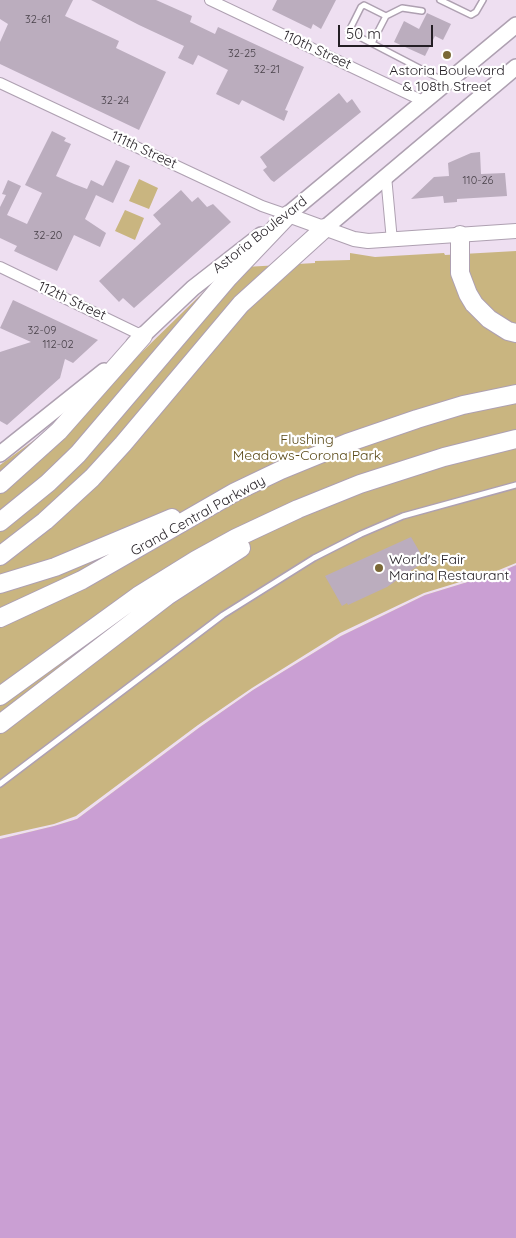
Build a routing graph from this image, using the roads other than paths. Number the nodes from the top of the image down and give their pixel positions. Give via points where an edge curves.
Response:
1 (210, 0) edge
2 (440, 0) edge
3 (483, 0) edge
4 (422, 11) dead end
5 (386, 16) junction
6 (516, 25) edge
7 (372, 43) junction
8 (516, 67) edge
9 (446, 82) junction
10 (0, 83) edge
11 (423, 101) junction
12 (386, 176) junction
13 (288, 215) junction
14 (325, 228) junction
15 (516, 232) edge
16 (460, 235) junction
17 (392, 241) junction
18 (0, 267) edge
19 (516, 333) edge
20 (143, 336) junction
21 (516, 394) edge
22 (516, 439) edge
23 (3, 448) edge
24 (422, 463) junction
25 (0, 484) edge
26 (516, 485) edge
27 (235, 492) junction
28 (0, 522) edge
29 (0, 556) edge
30 (0, 584) edge
31 (0, 618) edge
32 (0, 696) edge
33 (0, 725) edge
34 (0, 784) edge

1 - 11 street, 110th Street
2 - 3 lane via 470,15 476,12
4 - 5 lane via 402,8
5 - 7 lane
5 - 7 lane via 364,5 361,7 350,32
6 - 9 main road, Astoria Boulevard
7 - 9 lane
8 - 12 main road
9 - 11 main road, Astoria Boulevard
10 - 13 street, 111th Street via 262,206
11 - 13 main road, Astoria Boulevard
12 - 14 main road
12 - 17 street
13 - 14 street
13 - 20 main road, Astoria Boulevard via 209,275
13 - 28 highway via 217,291 78,454
14 - 17 street via 368,242
14 - 29 highway via 241,304 104,464 62,506
15 - 16 street
16 - 17 street
16 - 19 highway via 460,273 468,294 488,320
18 - 20 street, 112th Street
20 - 23 main road, Astoria Boulevard via 81,390
20 - 25 highway via 59,431
21 - 27 highway, Grand Central Parkway via 440,412 371,434
22 - 24 highway
24 - 32 highway via 333,494 216,548 138,596
24 - 33 highway via 321,504 235,551 167,596
26 - 34 lane via 403,516 314,558 223,615
27 - 30 highway via 55,567
27 - 31 highway, Grand Central Parkway via 82,580

